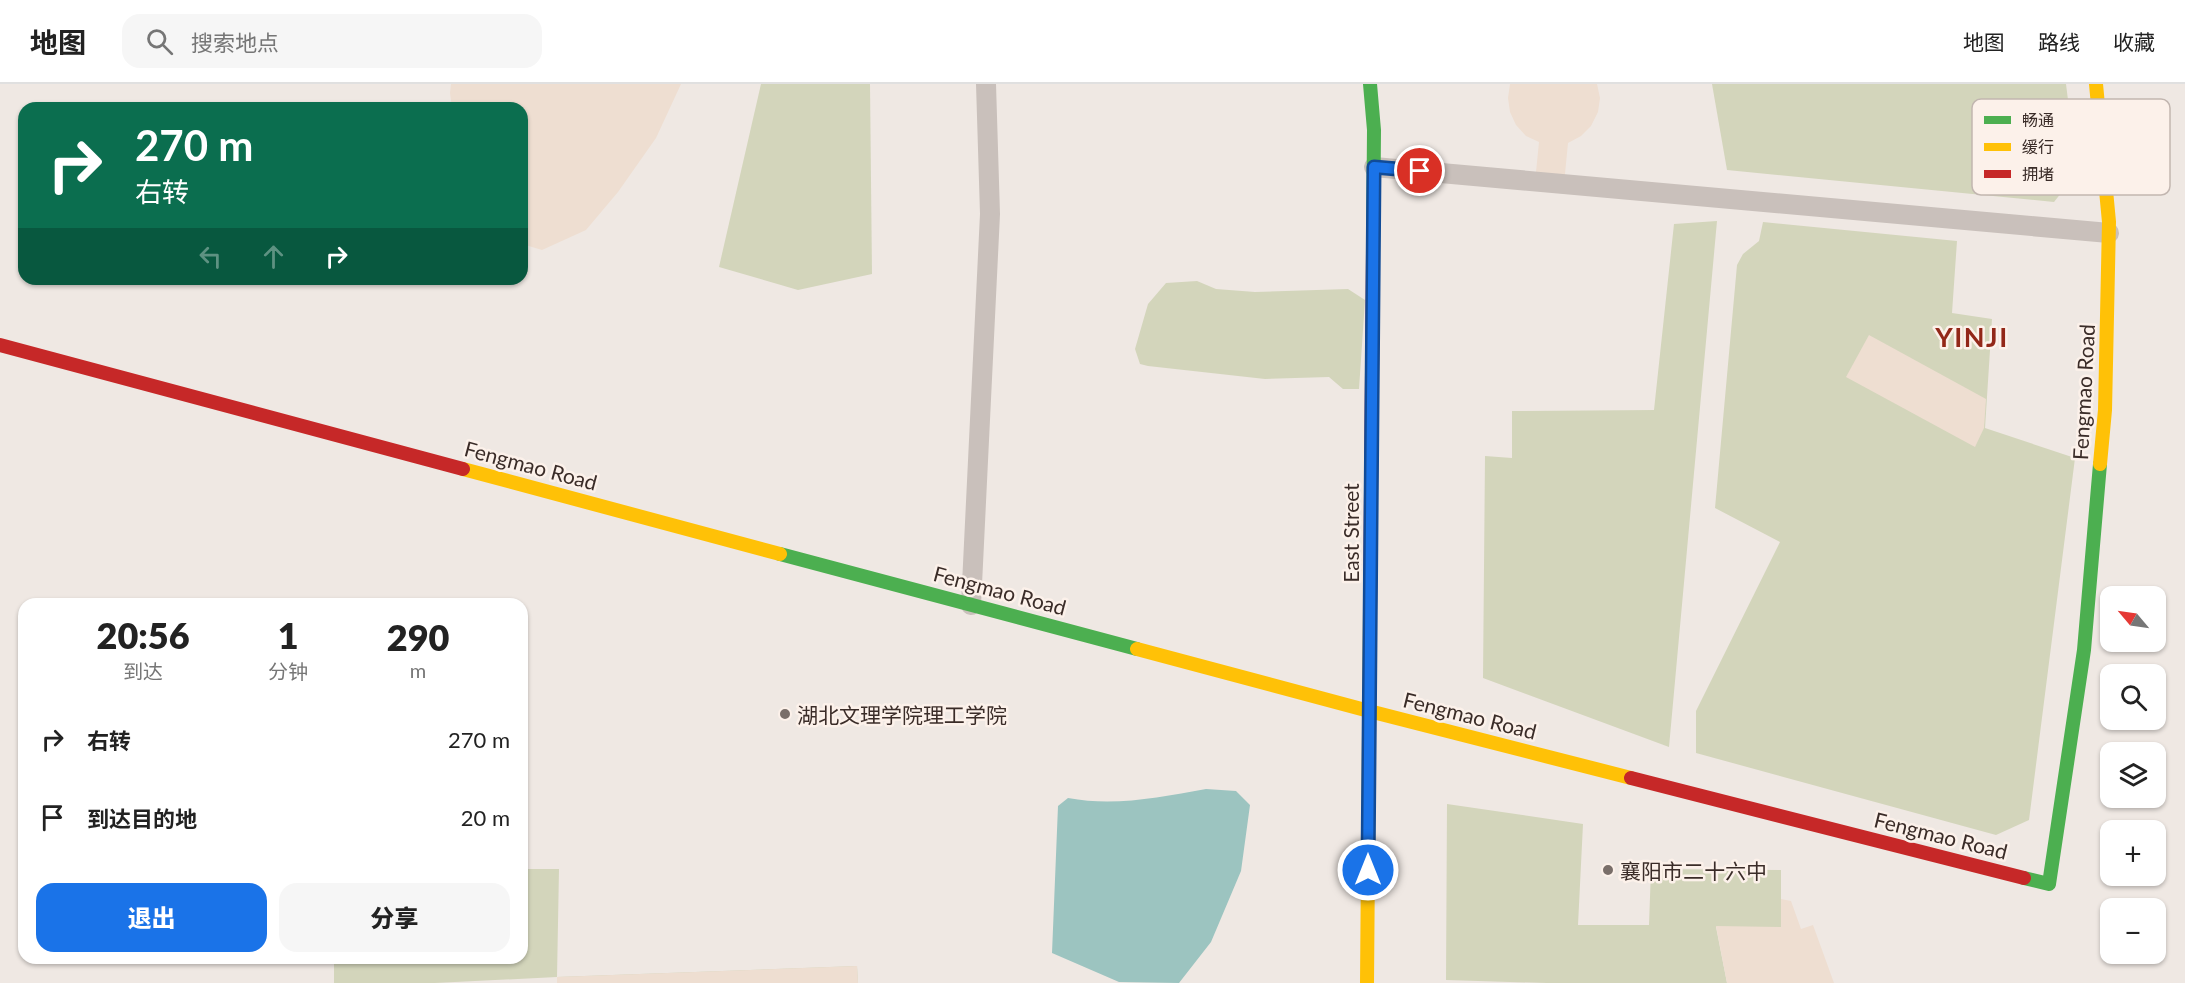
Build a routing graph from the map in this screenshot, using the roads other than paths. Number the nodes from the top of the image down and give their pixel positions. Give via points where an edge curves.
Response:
1 (986, 84) edge
2 (1370, 84) edge
3 (2096, 84) edge
4 (2097, 99) edge
5 (1374, 167) junction
6 (2106, 195) edge
7 (2109, 233) junction
8 (0, 345) edge
9 (972, 604) junction
10 (1369, 711) junction
11 (1367, 983) edge

1 - 9 street via 990,214
2 - 5 street, East Street
3 - 4 street, Fengmao Road
5 - 7 street
5 - 10 street, East Street
6 - 7 street, Fengmao Road
7 - 10 street, Fengmao Road via 2105,410 2084,650 2049,884
8 - 9 street, Fengmao Road
9 - 10 street, Fengmao Road
10 - 11 street, East Street

